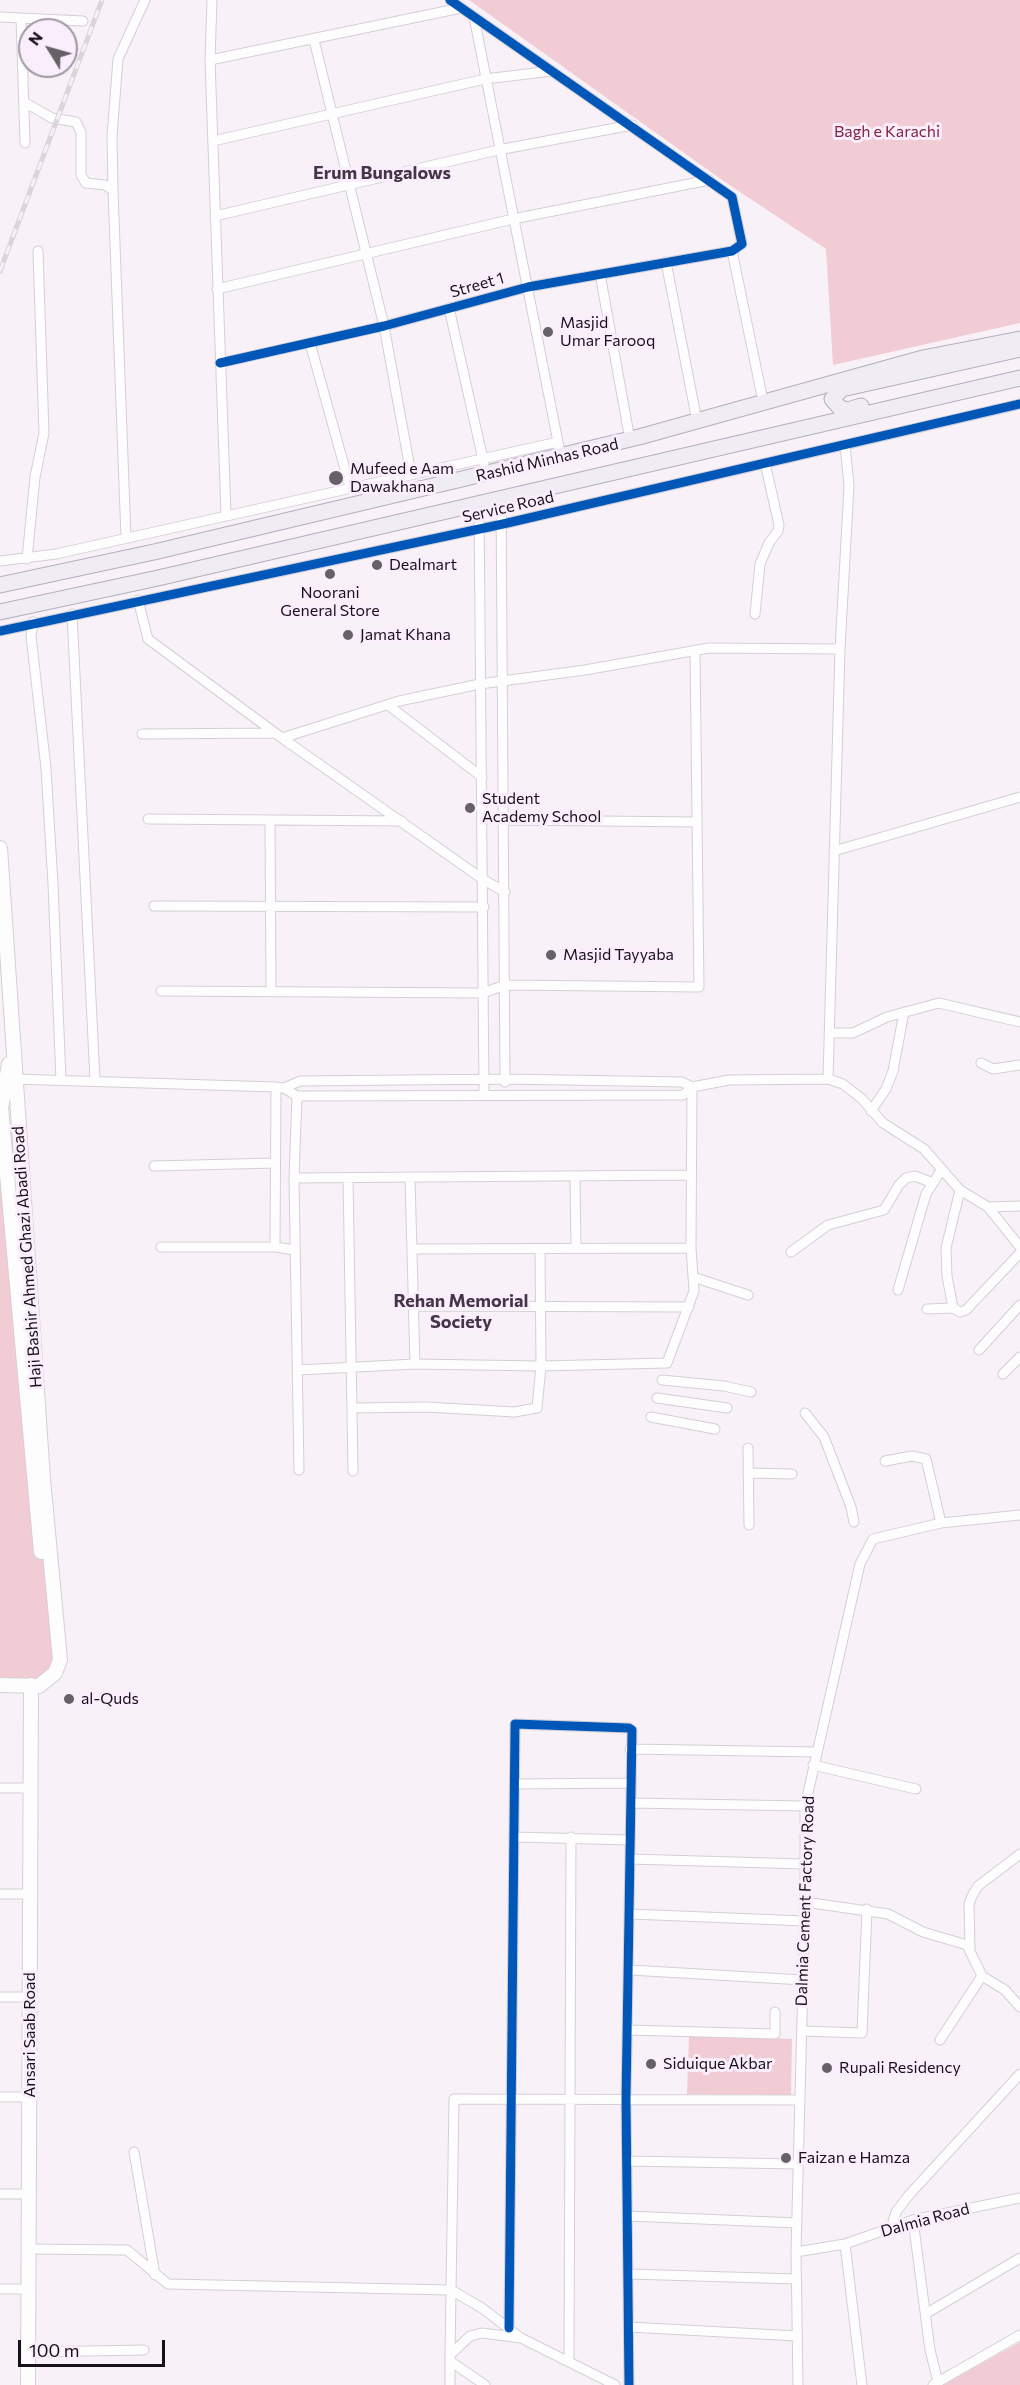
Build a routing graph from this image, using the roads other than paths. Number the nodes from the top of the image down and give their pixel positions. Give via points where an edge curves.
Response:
1 (145, 0) edge
2 (212, 0) edge
3 (450, 0) edge
4 (460, 8) junction
5 (0, 17) edge
6 (474, 17) junction
7 (21, 18) edge
8 (78, 21) edge
9 (83, 21) dead end
10 (314, 40) junction
11 (210, 60) junction
12 (552, 71) junction
13 (23, 78) edge
14 (485, 79) junction
15 (24, 102) junction
16 (333, 115) junction
17 (632, 125) junction
18 (213, 141) junction
19 (25, 143) dead end
20 (498, 150) junction
21 (709, 180) junction
22 (351, 186) junction
23 (113, 190) junction
24 (215, 216) junction
25 (513, 219) junction
26 (38, 251) dead end
27 (732, 251) junction
28 (368, 256) junction
29 (666, 262) junction
30 (600, 274) junction
31 (528, 286) junction
32 (217, 290) junction
33 (449, 308) junction
34 (384, 326) junction
35 (1020, 339) edge
36 (310, 343) junction
37 (1020, 349) edge
38 (220, 363) junction
39 (1020, 378) edge
40 (763, 401) junction
41 (1020, 404) edge
42 (697, 420) junction
43 (630, 440) junction
44 (845, 445) junction
45 (559, 449) junction
46 (765, 463) junction
47 (484, 467) junction
48 (411, 474) junction
49 (350, 487) junction
50 (501, 498) junction
51 (479, 503) junction
52 (226, 515) junction
53 (503, 524) junction
54 (480, 528) junction
55 (126, 538) junction
56 (27, 559) junction
57 (0, 561) edge
58 (0, 583) edge
59 (138, 600) junction
60 (1, 612) edge
61 (72, 614) junction
62 (755, 614) dead end
63 (33, 622) junction
64 (0, 631) edge
65 (840, 649) junction
66 (695, 650) junction
67 (503, 681) junction
68 (480, 684) junction
69 (388, 705) junction
70 (142, 734) dead end
71 (278, 736) junction
72 (482, 777) junction
73 (1020, 797) edge
74 (148, 819) dead end
75 (270, 820) junction
76 (504, 820) junction
77 (402, 821) junction
78 (697, 822) junction
79 (0, 848) edge
80 (834, 851) junction
81 (484, 880) junction
82 (505, 892) junction
83 (154, 906) dead end
84 (271, 907) junction
85 (484, 907) junction
86 (0, 964) edge
87 (505, 985) junction
88 (271, 990) junction
89 (161, 991) dead end
90 (483, 993) junction
91 (904, 1012) junction
92 (1020, 1022) edge
93 (829, 1033) junction
94 (981, 1063) dead end
95 (1020, 1065) edge
96 (505, 1078) junction
97 (12, 1079) junction
98 (483, 1079) junction
99 (828, 1079) junction
100 (61, 1080) junction
101 (95, 1080) junction
102 (616, 1081) junction
103 (692, 1087) junction
104 (280, 1088) junction
105 (505, 1094) junction
106 (614, 1094) junction
107 (484, 1095) junction
108 (297, 1096) junction
109 (871, 1111) junction
110 (275, 1163) junction
111 (154, 1166) dead end
112 (942, 1169) junction
113 (691, 1174) junction
114 (575, 1176) junction
115 (294, 1178) junction
116 (348, 1178) junction
117 (410, 1178) junction
118 (933, 1183) junction
119 (960, 1190) junction
120 (1020, 1206) edge
121 (988, 1207) junction
122 (161, 1247) dead end
123 (275, 1247) junction
124 (1020, 1247) edge
125 (576, 1248) junction
126 (691, 1248) junction
127 (412, 1249) junction
128 (540, 1249) junction
129 (296, 1250) junction
130 (791, 1252) dead end
131 (1020, 1252) edge
132 (693, 1277) junction
133 (898, 1290) dead end
134 (748, 1295) dead end
135 (1020, 1305) edge
136 (414, 1306) junction
137 (541, 1307) junction
138 (688, 1307) junction
139 (953, 1308) junction
140 (927, 1309) dead end
141 (979, 1350) dead end
142 (1020, 1357) edge
143 (415, 1364) junction
144 (541, 1366) junction
145 (352, 1367) junction
146 (298, 1370) junction
147 (1003, 1374) dead end
148 (662, 1380) dead end
149 (751, 1392) dead end
150 (657, 1398) dead end
151 (353, 1408) junction
152 (728, 1408) dead end
153 (805, 1413) dead end
154 (651, 1417) dead end
155 (715, 1429) dead end
156 (748, 1448) dead end
157 (885, 1461) dead end
158 (299, 1470) dead end
159 (353, 1471) dead end
160 (748, 1473) junction
161 (792, 1474) dead end
162 (1020, 1515) edge
163 (854, 1522) dead end
164 (941, 1523) junction
165 (748, 1525) dead end
166 (0, 1685) edge
167 (31, 1685) junction
168 (630, 1749) junction
169 (815, 1752) junction
170 (813, 1765) junction
171 (630, 1783) junction
172 (515, 1784) junction
173 (0, 1788) edge
174 (30, 1788) junction
175 (916, 1789) dead end
176 (631, 1803) junction
177 (805, 1806) junction
178 (514, 1837) junction
179 (571, 1837) junction
180 (630, 1840) junction
181 (1020, 1854) edge
182 (630, 1859) junction
183 (804, 1864) junction
184 (0, 1894) edge
185 (30, 1894) junction
186 (805, 1902) junction
187 (867, 1910) junction
188 (630, 1914) junction
189 (805, 1921) junction
190 (970, 1947) junction
191 (630, 1970) junction
192 (982, 1976) junction
193 (803, 1980) junction
194 (0, 1996) edge
195 (30, 1997) junction
196 (1020, 2007) edge
197 (776, 2012) dead end
198 (628, 2030) junction
199 (802, 2031) junction
200 (940, 2040) dead end
201 (1020, 2074) edge
202 (0, 2097) edge
203 (29, 2097) junction
204 (626, 2099) junction
205 (511, 2100) junction
206 (570, 2100) junction
207 (800, 2100) junction
208 (134, 2152) dead end
209 (627, 2161) junction
210 (798, 2164) junction
211 (0, 2194) edge
212 (29, 2194) junction
213 (1020, 2198) edge
214 (628, 2216) junction
215 (913, 2220) junction
216 (797, 2223) junction
217 (891, 2228) junction
218 (845, 2244) junction
219 (29, 2249) junction
220 (796, 2252) junction
221 (1020, 2258) edge
222 (629, 2274) junction
223 (154, 2275) junction
224 (796, 2278) junction
225 (0, 2289) edge
226 (29, 2289) junction
227 (451, 2290) junction
228 (927, 2313) junction
229 (629, 2327) junction
230 (509, 2328) junction
231 (1020, 2335) edge
232 (797, 2336) junction
233 (521, 2338) junction
234 (144, 2350) dead end
235 (28, 2352) junction
236 (450, 2358) junction
237 (569, 2361) junction
238 (936, 2383) edge
239 (28, 2385) edge
240 (450, 2385) edge
241 (485, 2385) edge
242 (615, 2385) edge
243 (629, 2385) edge
244 (798, 2385) edge
245 (862, 2385) edge

1 - 23 street via 118,60 112,136
2 - 11 street
3 - 4 street
4 - 6 street
4 - 10 street
5 - 7 street
6 - 12 street
6 - 14 street
8 - 9 street
10 - 11 street
10 - 16 street
11 - 18 street
12 - 14 street
12 - 17 street
13 - 15 street
14 - 16 street
14 - 20 street
15 - 19 street
15 - 23 street via 52,118 76,122 81,132 81,175 86,183
16 - 18 street
16 - 22 street
17 - 20 street
17 - 21 street
18 - 24 street
20 - 22 street
20 - 25 street
21 - 25 street
21 - 27 street, Street 1 via 732,197 742,244
22 - 24 street
22 - 28 street
23 - 55 street
24 - 32 street
25 - 28 street
25 - 31 street
26 - 56 street via 44,433 35,477
27 - 29 street, Street 1
27 - 40 street
28 - 32 street
28 - 34 street
29 - 30 street, Street 1
29 - 42 street
30 - 31 street, Street 1
30 - 43 street
31 - 33 street, Street 1
31 - 45 street
32 - 38 street
33 - 34 street, Street 1
33 - 47 street
34 - 36 street, Street 1
34 - 48 street
35 - 40 main road, Rashid Minhas Road via 923,358
36 - 38 street, Street 1
36 - 49 street
37 - 39 main road via 843,389 832,399 848,410 884,400
38 - 52 street
39 - 50 main road, Rashid Minhas Road
40 - 42 main road, Rashid Minhas Road
41 - 44 street, Service Road
42 - 43 main road, Rashid Minhas Road
43 - 45 main road, Rashid Minhas Road
44 - 46 street, Service Road
44 - 65 street via 849,486
45 - 47 main road, Rashid Minhas Road
46 - 53 street, Service Road
46 - 62 street via 779,525 760,564
47 - 48 street
47 - 58 main road, Rashid Minhas Road via 154,552
48 - 49 street
49 - 52 street
50 - 51 main road, Rashid Minhas Road
50 - 53 street
51 - 54 street
51 - 60 main road, Rashid Minhas Road
52 - 55 street
53 - 54 street, Service Road
53 - 67 street
54 - 59 street, Service Road
54 - 68 street
55 - 56 street
56 - 57 street
59 - 61 street, Service Road
59 - 71 street via 148,639
61 - 63 street, Service Road
61 - 101 street
63 - 64 street, Service Road
63 - 100 street via 31,636 53,884
65 - 66 street
65 - 80 street
66 - 67 street
66 - 78 street
67 - 68 street
67 - 76 street
68 - 69 street
68 - 72 street
69 - 71 street
69 - 72 street
70 - 71 street
71 - 77 street
72 - 81 street
73 - 80 street
74 - 75 street
75 - 77 street
75 - 84 street
76 - 78 street
76 - 82 street
77 - 81 street
78 - 87 street via 699,987
79 - 97 street, Haji Bashir Ahmed Ghazi Abadi Road
80 - 93 street
81 - 82 street
81 - 85 street
82 - 87 street
83 - 84 street
84 - 85 street
84 - 88 street
85 - 90 street
86 - 97 street, Haji Bashir Ahmed Ghazi Abadi Road
87 - 90 street
87 - 96 street
88 - 89 street
88 - 90 street
90 - 98 street
91 - 92 street via 939,1003
91 - 93 street via 853,1033
91 - 109 street via 893,1071
93 - 99 street
94 - 95 street via 993,1069
96 - 98 street
96 - 102 street
96 - 105 street
97 - 100 street
97 - 167 street, Haji Bashir Ahmed Ghazi Abadi Road via 60,1660 55,1673 39,1686
98 - 104 street via 300,1081
98 - 107 street
99 - 103 street via 729,1080
99 - 109 street via 843,1084
100 - 101 street
101 - 104 street
102 - 103 street via 682,1082
102 - 106 street
103 - 106 street via 683,1095
103 - 113 street
104 - 108 street
104 - 110 street
105 - 106 street
105 - 107 street
107 - 108 street
108 - 115 street
109 - 112 street via 924,1149
110 - 111 street
110 - 123 street
112 - 118 street
112 - 119 street
113 - 114 street
113 - 126 street
114 - 117 street
114 - 125 street
115 - 116 street
115 - 129 street
116 - 117 street
116 - 145 street
117 - 127 street
118 - 130 street via 915,1176 906,1179 884,1209 828,1225
118 - 133 street via 913,1233
119 - 121 street
119 - 139 street via 946,1248
120 - 121 street
121 - 124 street
122 - 123 street
123 - 129 street
125 - 126 street
125 - 128 street
126 - 132 street
127 - 128 street
127 - 136 street
128 - 137 street
129 - 146 street
131 - 139 street via 966,1310
132 - 134 street
132 - 138 street via 694,1291
135 - 141 street
136 - 137 street
136 - 143 street
137 - 138 street
137 - 144 street
138 - 144 street via 667,1364
139 - 140 street
142 - 147 street
143 - 144 street
143 - 145 street
144 - 151 street via 537,1408 514,1412
145 - 146 street
145 - 151 street
146 - 158 street
148 - 149 street
150 - 152 street
151 - 159 street
153 - 163 street via 824,1437
154 - 155 street
156 - 160 street
157 - 164 street via 912,1456 926,1459
160 - 161 street
160 - 165 street
162 - 164 street, Dalmia Cement Factory Road
164 - 169 street, Dalmia Cement Factory Road via 873,1539 868,1545 860,1564
166 - 167 street, Haji Bashir Ahmed Ghazi Abadi Road
167 - 174 street, Ansari Saab Road
168 - 169 street
168 - 171 street
168 - 172 street via 629,1728 515,1724
169 - 170 street, Dalmia Cement Factory Road
170 - 175 street
170 - 177 street, Dalmia Cement Factory Road
171 - 172 street
171 - 176 street
172 - 178 street
173 - 174 street
174 - 185 street, Ansari Saab Road
176 - 177 street
176 - 180 street
177 - 183 street, Dalmia Cement Factory Road
178 - 179 street
178 - 205 street
179 - 180 street
179 - 206 street
180 - 182 street
181 - 190 street via 978,1886 972,1896
182 - 183 street
182 - 188 street
183 - 186 street, Dalmia Cement Factory Road
184 - 185 street
185 - 195 street, Ansari Saab Road
186 - 187 street
186 - 189 street, Dalmia Cement Factory Road
187 - 190 street via 888,1914 923,1932
187 - 199 street via 862,2033
188 - 189 street
188 - 191 street
189 - 193 street, Dalmia Cement Factory Road
190 - 192 street via 975,1967
191 - 193 street
191 - 198 street
192 - 196 street via 1005,1990
192 - 200 street
193 - 199 street, Dalmia Cement Factory Road
194 - 195 street
195 - 203 street, Ansari Saab Road
197 - 198 street via 775,2034
198 - 204 street
199 - 207 street, Dalmia Cement Factory Road
201 - 217 street via 909,2195 896,2211
202 - 203 street
203 - 212 street, Ansari Saab Road
204 - 206 street
204 - 207 street
204 - 209 street
205 - 206 street
205 - 227 street via 454,2099
205 - 230 street
206 - 237 street
207 - 210 street, Dalmia Cement Factory Road
208 - 223 street
209 - 210 street
209 - 214 street
210 - 216 street, Dalmia Cement Factory Road
211 - 212 street
212 - 219 street, Ansari Saab Road
213 - 215 street, Dalmia Road
214 - 216 street
214 - 222 street
215 - 217 street, Dalmia Road
215 - 228 street
216 - 220 street, Dalmia Cement Factory Road
217 - 218 street, Dalmia Road
218 - 220 street, Dalmia Road
218 - 245 street
219 - 223 street via 127,2250
219 - 226 street, Ansari Saab Road
220 - 224 street, Dalmia Cement Factory Road
221 - 228 street
222 - 224 street
222 - 229 street
223 - 227 street via 168,2284
224 - 232 street, Dalmia Cement Factory Road
225 - 226 street
226 - 235 street, Ansari Saab Road
227 - 230 street
227 - 236 street
228 - 238 street
229 - 232 street
229 - 243 street
230 - 233 street
231 - 238 street
232 - 244 street, Dalmia Cement Factory Road
233 - 236 street via 482,2333 470,2336
233 - 237 street
234 - 235 street
235 - 239 street, Ansari Saab Road
236 - 240 street
236 - 241 street
237 - 242 street

